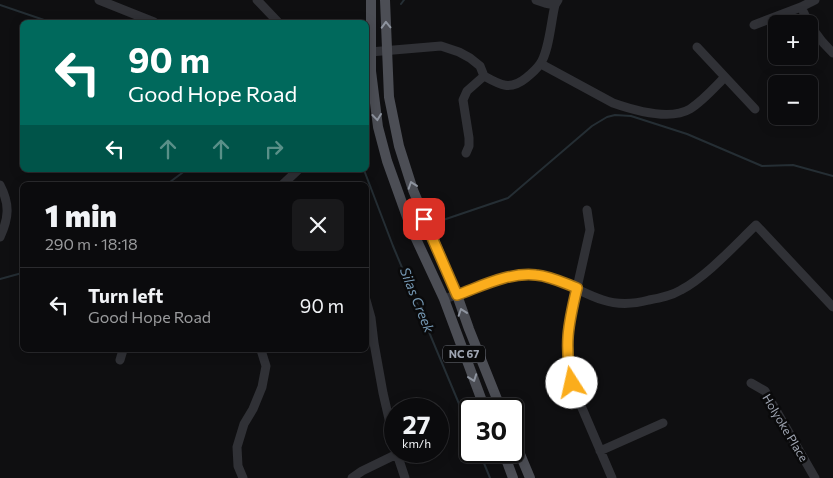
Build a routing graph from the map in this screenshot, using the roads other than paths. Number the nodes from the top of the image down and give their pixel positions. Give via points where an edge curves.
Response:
1 (99, 0) edge
2 (257, 0) edge
3 (371, 0) edge
4 (385, 0) edge
5 (536, 0) edge
6 (815, 0) edge
7 (556, 2) edge
8 (801, 7) junction
9 (149, 20) edge
10 (276, 20) edge
11 (754, 25) dead end
12 (697, 47) dead end
13 (387, 50) junction
14 (370, 52) junction
15 (833, 54) edge
16 (541, 64) junction
17 (484, 76) junction
18 (725, 77) junction
19 (754, 109) dead end
20 (466, 153) dead end
21 (296, 172) edge
22 (285, 182) edge
23 (0, 185) edge
24 (587, 210) dead end
25 (0, 238) edge
26 (577, 288) junction
27 (457, 295) junction
28 (444, 299) junction
29 (833, 307) edge
30 (369, 311) edge
31 (122, 352) edge
32 (262, 352) edge
33 (120, 360) dead end
34 (751, 383) dead end
35 (384, 398) edge
36 (481, 398) edge
37 (497, 398) edge
38 (663, 423) dead end
39 (600, 451) junction
40 (384, 457) edge
41 (400, 463) edge
42 (507, 463) edge
43 (524, 463) edge
44 (244, 478) edge
45 (352, 478) edge
46 (405, 478) edge
47 (513, 478) edge
48 (530, 478) edge
49 (612, 478) edge
50 (815, 478) edge

1 - 9 street
2 - 10 street
3 - 14 main road, NC 67
13 -> 4 main road, NC 67
5 - 7 street
6 - 8 street
7 - 16 street
8 - 11 street
8 - 15 street via 822,43
12 - 18 street
13 - 14 street
13 - 17 street via 434,46 450,48 480,66
27 -> 13 main road, NC 67 via 413,190 399,146 389,97
14 -> 28 main road, NC 67 via 378,127 387,161 411,228
16 - 17 street via 522,81 510,86
16 - 18 street via 613,103 656,114 691,109
17 - 20 street via 467,91 463,100 469,138
18 - 19 street
21 - 22 street
23 - 25 street via 8,209 6,226
24 - 26 street via 590,230
26 - 27 street via 536,275 518,275
26 - 29 street via 615,303 641,302 681,291 756,225
26 - 39 street via 567,335 568,367 578,401
27 - 28 street
37 -> 27 main road, NC 67
28 -> 36 main road, NC 67
30 - 35 street
31 - 33 street
32 - 44 street via 266,366 262,388 244,424 237,447 238,466
34 - 50 street, Holyoke Place via 765,391
38 - 39 street
39 - 49 street
40 - 45 street
41 - 46 street
42 - 47 main road
43 - 48 main road

